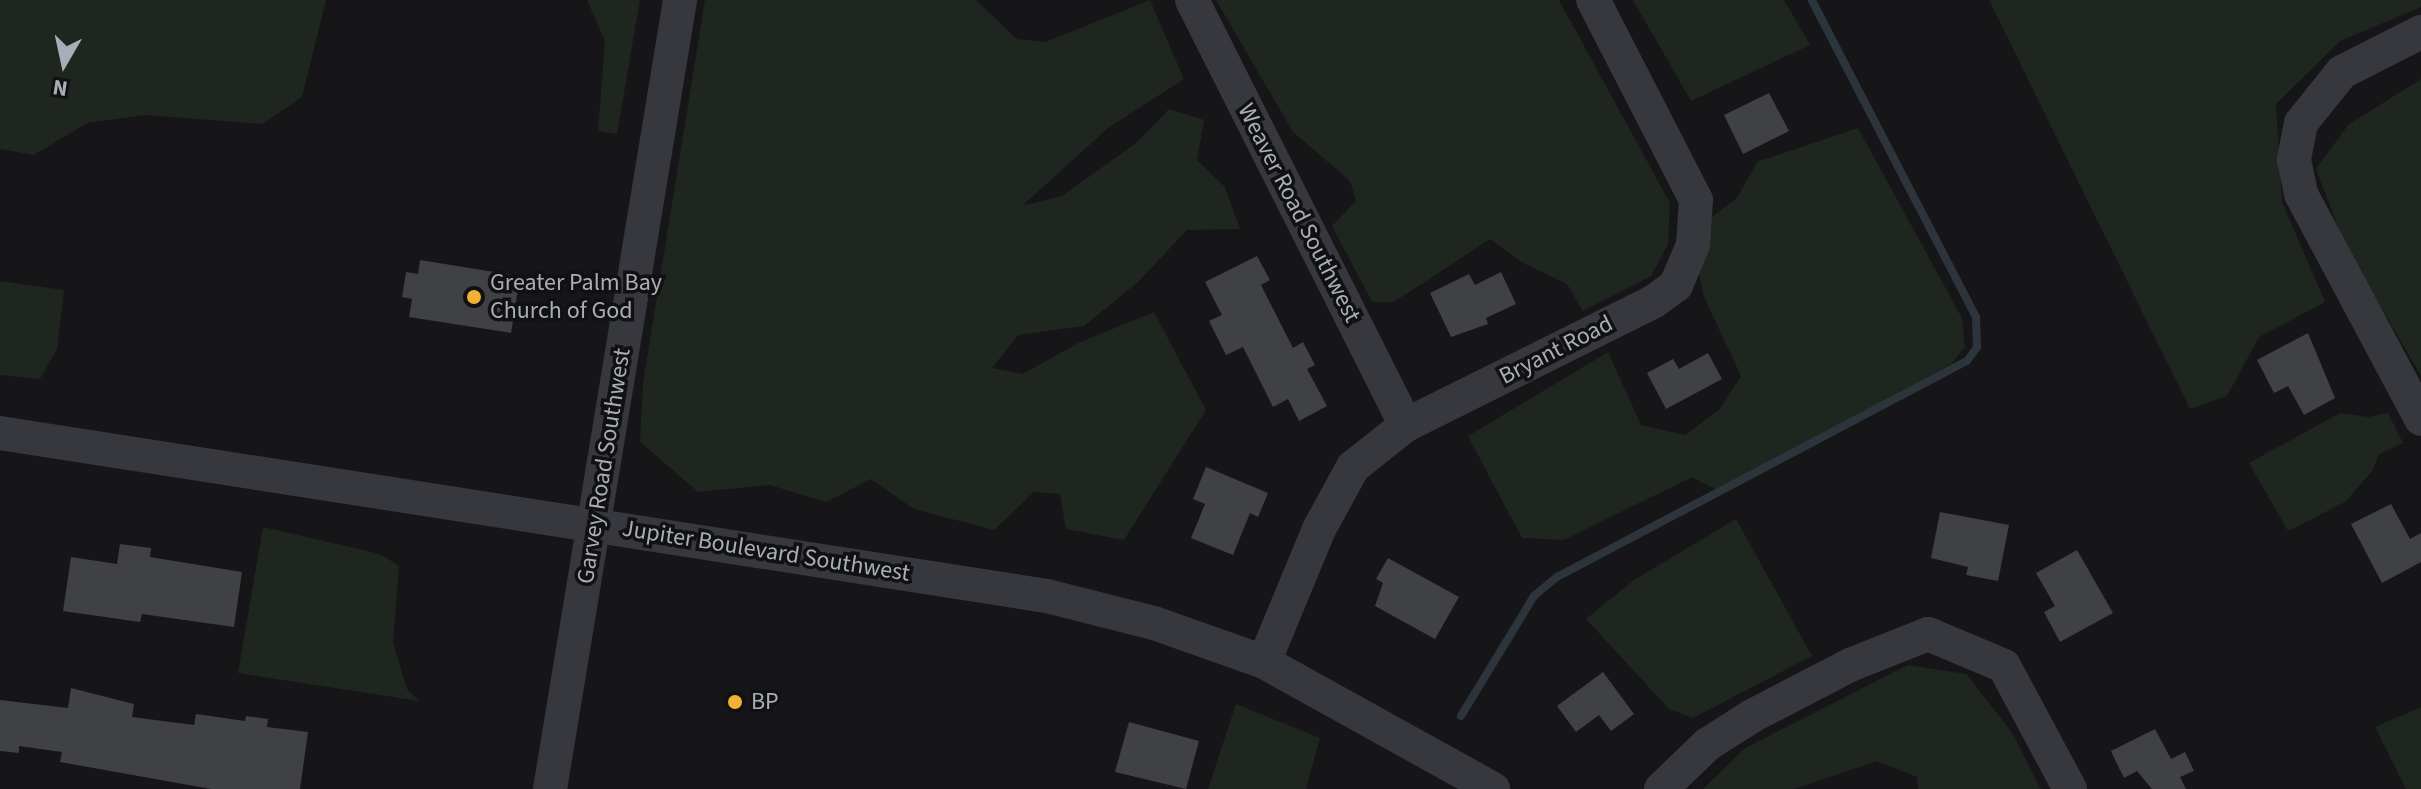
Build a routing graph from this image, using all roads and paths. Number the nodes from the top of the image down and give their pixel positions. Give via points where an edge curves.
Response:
1 (680, 0) edge
2 (1192, 0) edge
3 (1593, 0) edge
4 (2421, 32) edge
5 (2421, 419) edge
6 (1406, 425) junction
7 (0, 433) edge
8 (594, 524) junction
9 (1264, 662) junction
10 (550, 789) edge
11 (1493, 789) edge
12 (1661, 789) edge
13 (2070, 789) edge

1 - 8 street, Garvey Road Southwest
2 - 6 street, Weaver Road Southwest
3 - 6 street, Bryant Road via 1696,200 1693,245 1676,285 1653,302
4 - 5 street via 2342,72 2301,123 2294,160 2301,194
6 - 9 street, Bryant Road via 1353,467 1319,529
7 - 8 street, Jupiter Boulevard Southwest
8 - 9 street, Jupiter Boulevard Southwest via 1047,596 1154,623
8 - 10 street, Garvey Road Southwest
9 - 11 street, Jupiter Boulevard Southwest
12 - 13 street via 1708,744 1752,716 1850,665 1928,634 2004,666

